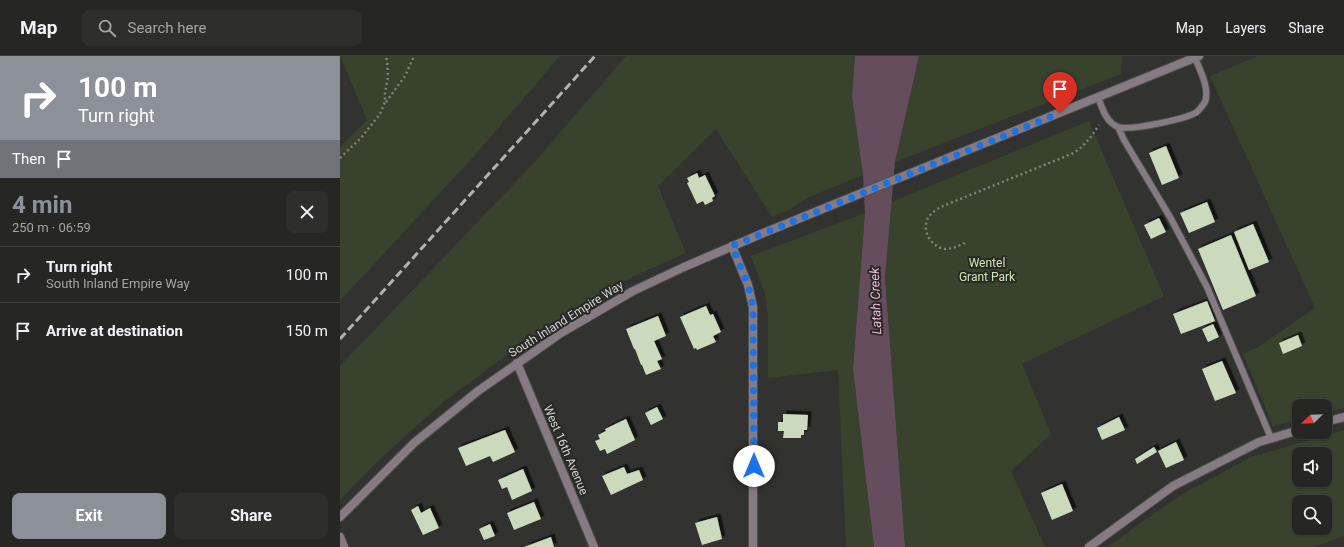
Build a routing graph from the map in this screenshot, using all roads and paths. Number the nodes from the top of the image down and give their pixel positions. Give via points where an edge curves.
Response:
1 (385, 56) edge
2 (414, 56) edge
3 (1197, 57) edge
4 (1098, 97) junction
5 (385, 102) junction
6 (1105, 116) junction
7 (1118, 127) junction
8 (340, 158) edge
9 (965, 243) dead end
10 (732, 246) junction
11 (516, 363) junction
12 (1344, 416) edge
13 (1332, 420) edge
14 (1292, 432) edge
15 (1271, 438) junction
16 (340, 517) edge
17 (340, 538) edge
18 (344, 547) edge
19 (594, 547) edge
20 (753, 547) edge
21 (1089, 547) edge

1 - 5 path via 388,76
2 - 5 path via 405,76
3 - 4 street, South Inland Empire Way
3 - 7 lane via 1206,88 1205,102 1197,111 1185,117 1133,128
4 - 6 lane
4 - 10 street, South Inland Empire Way
5 - 8 path via 380,114 361,138
6 - 7 lane
6 - 9 path via 1093,136 1074,153 934,211 926,229 932,243 946,249
7 - 15 lane via 1207,287
10 - 11 street, South Inland Empire Way via 627,295 573,325
10 - 20 street via 748,285 753,311
11 - 16 street, South Inland Empire Way via 414,443
11 - 19 street, West 16th Avenue
12 - 13 street
14 - 15 street
15 - 21 street via 1174,486
17 - 18 street

